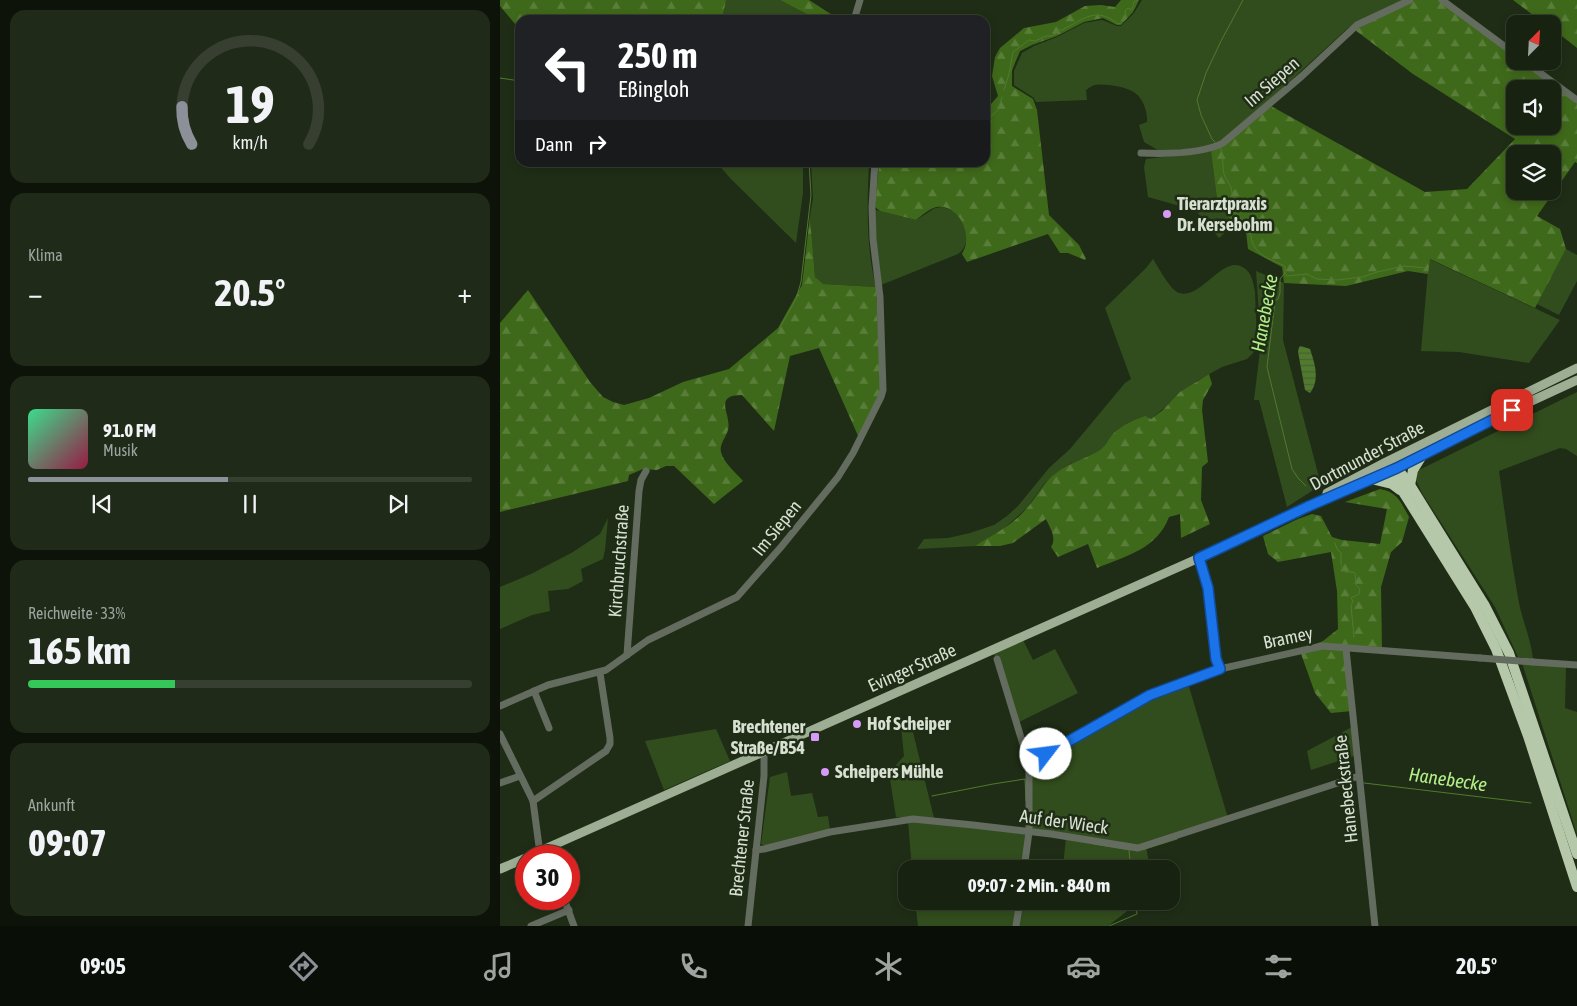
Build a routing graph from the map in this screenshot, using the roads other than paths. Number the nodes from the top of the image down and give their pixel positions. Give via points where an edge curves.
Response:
1 (860, 0) edge
2 (1410, 0) edge
3 (1442, 0) edge
4 (856, 15) edge
5 (1506, 47) edge
6 (1536, 70) edge
7 (1577, 100) edge
8 (1141, 153) dead end
9 (876, 167) edge
10 (1577, 368) edge
11 (1577, 380) edge
12 (1423, 454) junction
13 (1392, 464) junction
14 (646, 471) dead end
15 (1371, 480) junction
16 (1410, 484) junction
17 (1402, 491) junction
18 (1307, 507) junction
19 (1199, 558) junction
20 (1346, 649) junction
21 (627, 654) junction
22 (997, 659) dead end
23 (1577, 665) edge
24 (1220, 669) junction
25 (600, 673) junction
26 (534, 691) junction
27 (500, 706) edge
28 (549, 728) dead end
29 (500, 734) edge
30 (764, 752) junction
31 (1029, 764) junction
32 (520, 776) junction
33 (1359, 776) junction
34 (500, 783) edge
35 (532, 801) junction
36 (1029, 832) junction
37 (539, 845) edge
38 (561, 845) edge
39 (756, 850) junction
40 (1577, 854) edge
41 (1025, 860) edge
42 (515, 863) edge
43 (500, 869) edge
44 (1577, 887) edge
45 (568, 910) joint
46 (1019, 910) edge
47 (531, 926) edge
48 (574, 926) edge
49 (748, 926) edge
50 (1016, 926) edge
51 (1375, 926) edge

1 - 4 street
2 - 8 street, Im Siepen via 1357,25 1223,143 1178,153
3 - 5 street
6 - 7 street
9 - 21 street, Im Siepen via 872,207 880,297 881,397 838,477 747,588 734,600 648,640
10 - 13 main road, Dortmunder Straße
11 - 12 main road, Dortmunder Straße
12 - 13 main road, Dortmunder Straße
12 - 16 highway via 1413,470
13 - 15 main road, Dortmunder Straße
13 - 16 highway
13 - 17 highway
13 - 18 main road, Dortmunder Straße via 1325,494
14 - 21 street, Kirchbruchstraße via 641,480
15 - 17 highway via 1392,484
15 - 18 main road, Dortmunder Straße
16 - 40 highway via 1485,606 1509,653
17 - 44 highway via 1470,598 1496,649
18 - 19 main road, Evinger Straße
19 - 24 street via 1208,588
19 - 30 main road, Evinger Straße
20 - 23 street, Bramey, bridge
20 - 24 street, Bramey via 1314,647
20 - 33 street, Hanebeckstraße
21 - 25 street, Im Siepen
22 - 31 street
24 - 31 street, Bramey via 1150,695
25 - 26 street via 556,682
25 - 35 street via 610,738 608,748
26 - 27 street
26 - 28 street
29 - 32 street
30 - 38 main road, Evinger Straße
30 - 39 street, Brechtener Straße
31 - 36 street
32 - 34 street
32 - 35 street
33 - 36 street, Auf der Wieck via 1138,848
33 - 51 street, Hanebeckstraße
35 - 37 street
36 - 39 street, Auf der Wieck via 913,819 844,829
36 - 41 street
39 - 49 street, Brechtener Straße
42 - 43 main road, Evinger Straße
45 - 47 street
45 - 48 street
46 - 50 street

